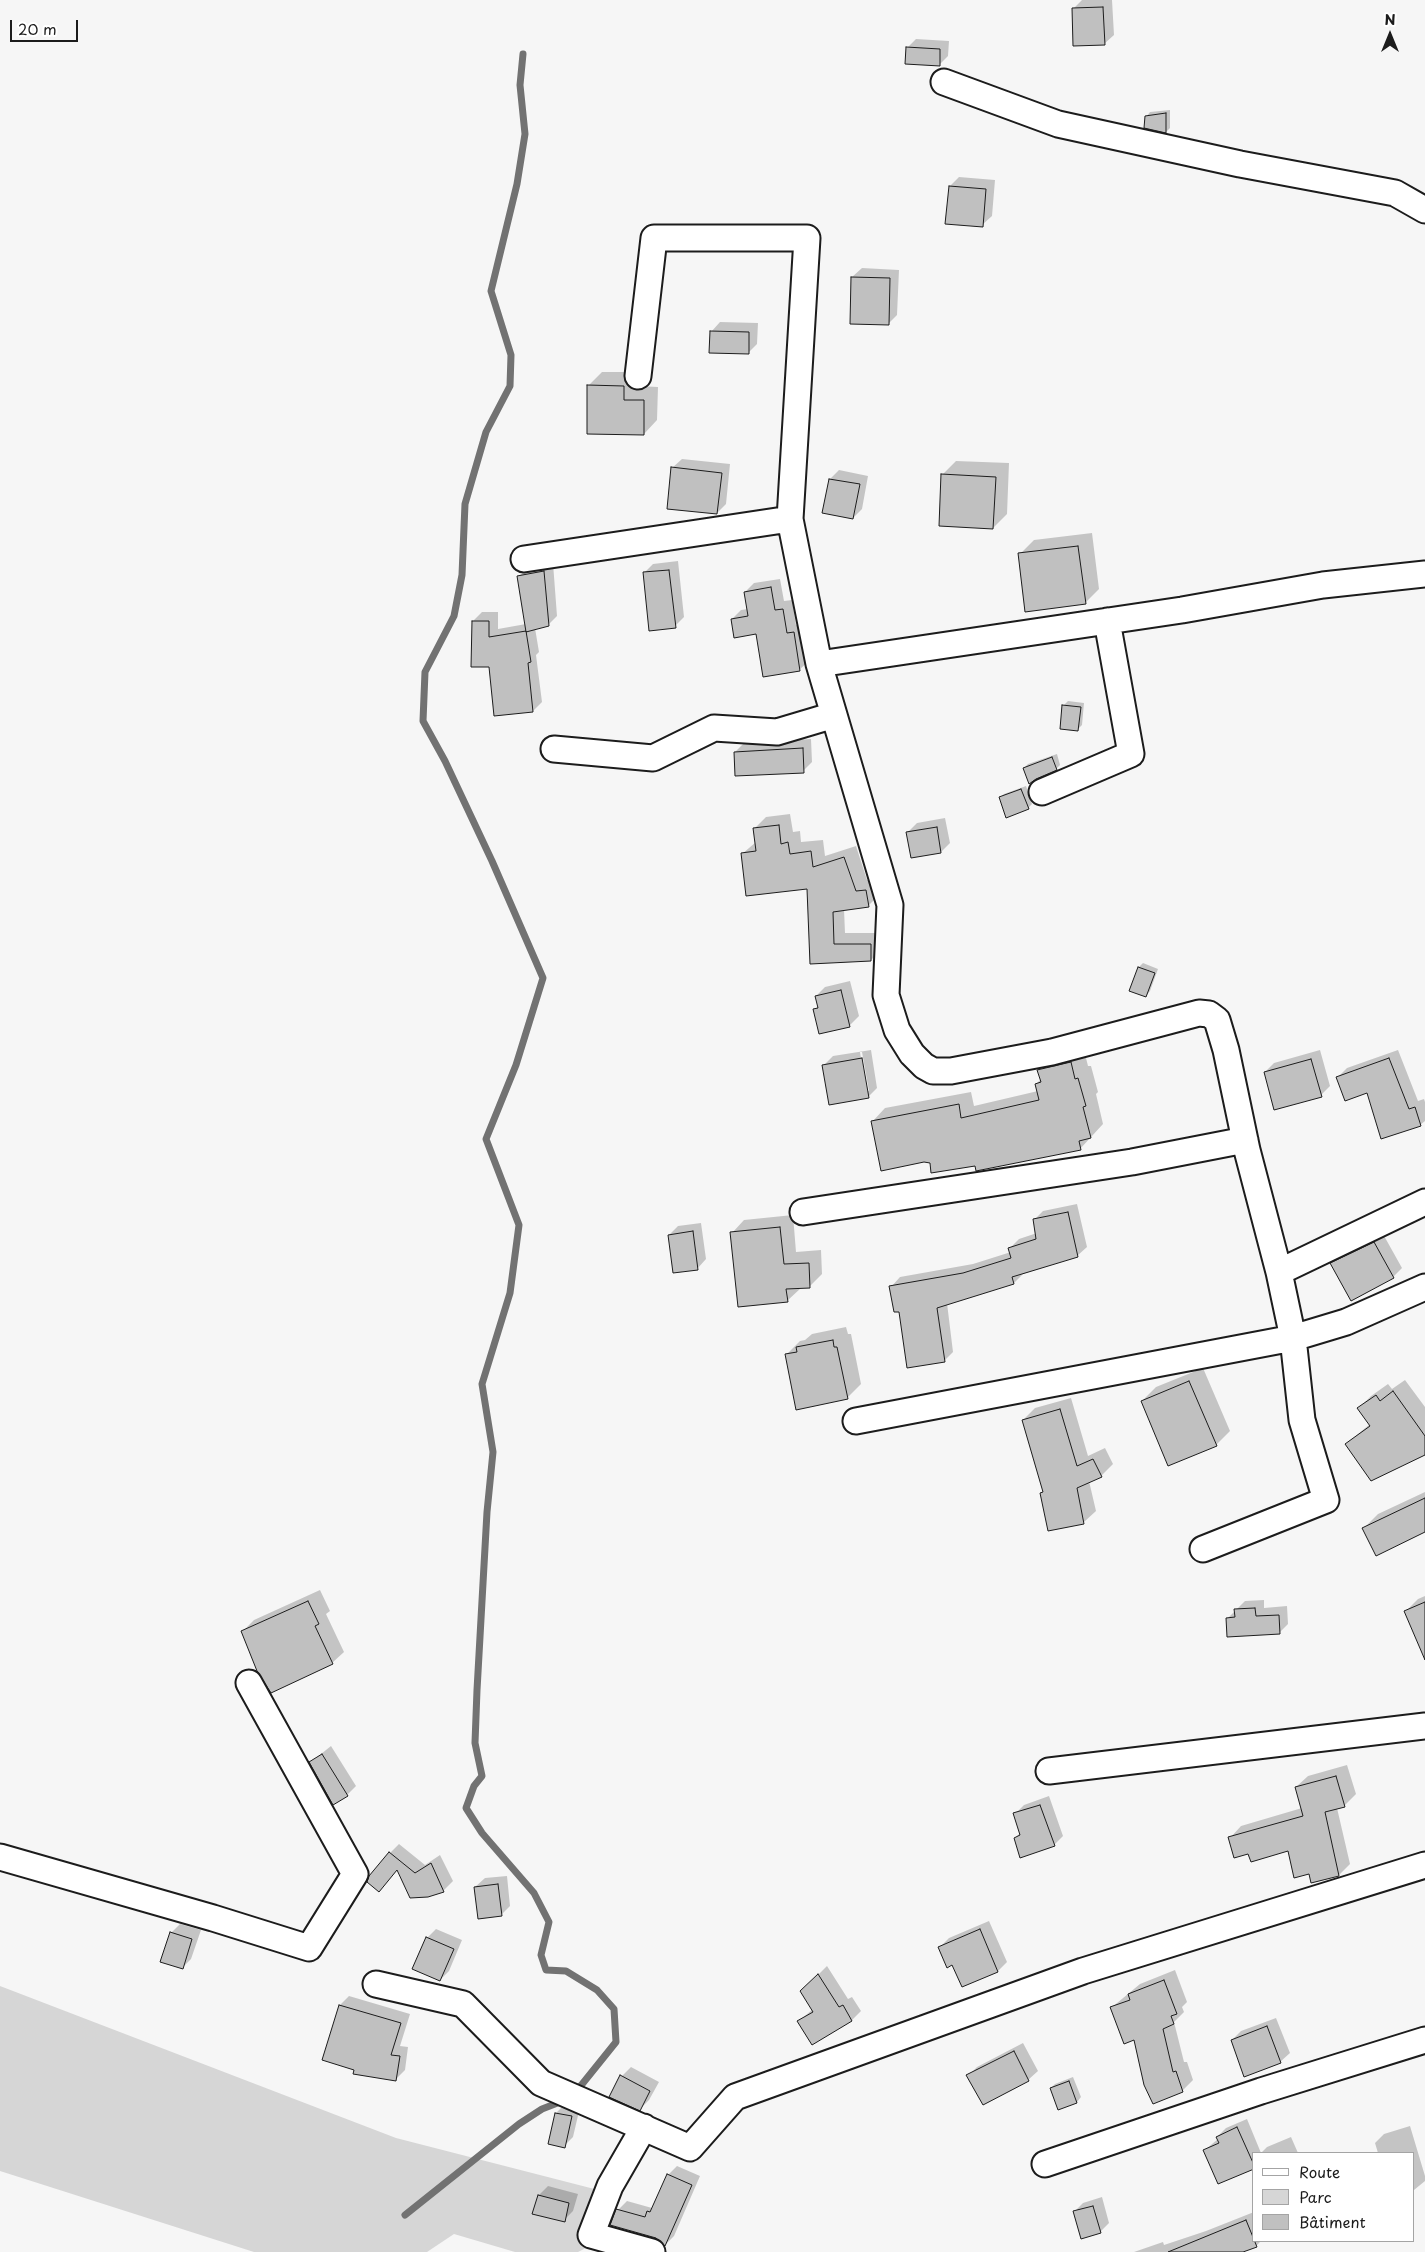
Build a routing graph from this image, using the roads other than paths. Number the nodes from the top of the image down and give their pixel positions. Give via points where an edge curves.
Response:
1 (944, 82) dead end
2 (1425, 210) edge
3 (638, 376) dead end
4 (790, 519) junction
5 (524, 559) dead end
6 (1425, 574) edge
7 (1107, 621) junction
8 (820, 664) junction
9 (834, 715) junction
10 (554, 750) dead end
11 (1042, 792) dead end
12 (1245, 1140) junction
13 (1425, 1202) edge
14 (803, 1212) dead end
15 (1279, 1272) junction
16 (1425, 1286) edge
17 (1293, 1338) junction
18 (856, 1421) dead end
19 (1203, 1549) dead end
20 (249, 1683) dead end
21 (1425, 1726) edge
22 (1049, 1771) dead end
23 (0, 1857) edge
24 (1425, 1865) edge
25 (376, 1984) dead end
26 (1425, 2040) edge
27 (644, 2128) junction
28 (1045, 2164) dead end
29 (652, 2252) edge

1 - 2 street via 1058,124 1240,164 1395,193
3 - 4 street via 654,238 807,238
4 - 5 street
4 - 8 street
6 - 7 street via 1323,585
7 - 8 street
7 - 11 street via 1131,754
8 - 9 street
9 - 10 street via 777,732 714,728 653,758
9 - 12 street via 890,905 886,996 898,1030 912,1054 933,1071 951,1071 1052,1052 1199,1013 1209,1014 1217,1020 1226,1050
12 - 14 street via 1132,1162
12 - 15 street
13 - 15 street
15 - 17 street
16 - 17 street via 1346,1322
17 - 18 street
17 - 19 street via 1302,1420 1326,1500
20 - 23 street via 355,1874 309,1948
21 - 22 street
24 - 27 street via 1083,1971 735,2097 690,2148
25 - 27 street via 463,2004 541,2083
26 - 28 street
27 - 29 street via 610,2186 591,2235

